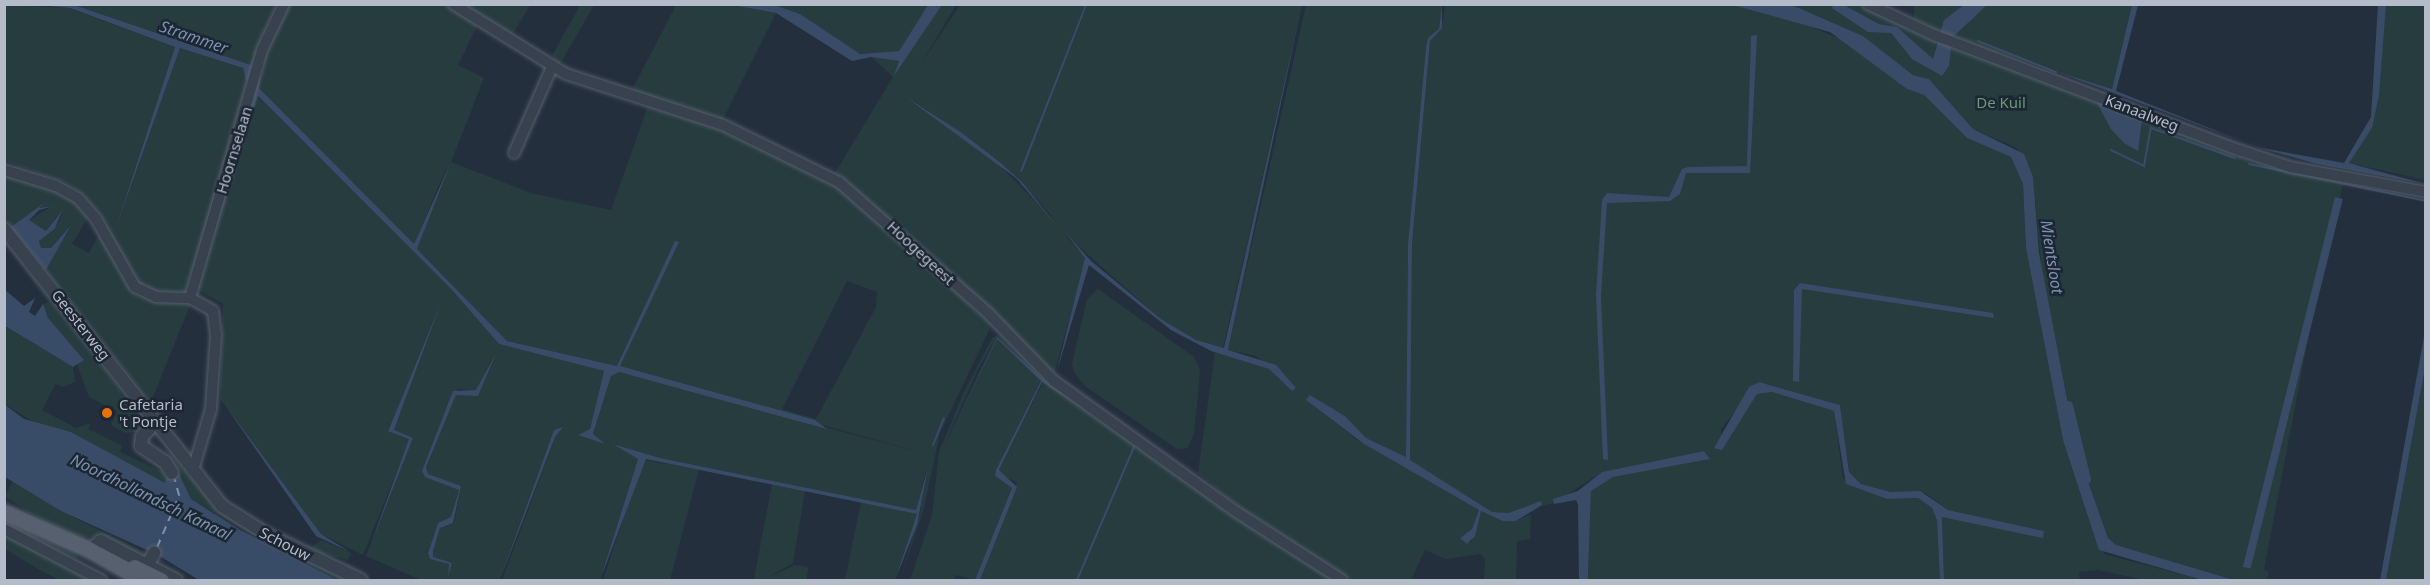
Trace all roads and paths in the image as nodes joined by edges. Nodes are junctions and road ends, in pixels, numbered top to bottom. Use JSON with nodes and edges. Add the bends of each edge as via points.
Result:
{"nodes":[{"id":1,"x":284,"y":4,"type":"edge"},
{"id":2,"x":453,"y":4,"type":"edge"},
{"id":3,"x":1868,"y":4,"type":"edge"},
{"id":4,"x":552,"y":67,"type":"junction"},
{"id":5,"x":514,"y":153,"type":"dead end"},
{"id":6,"x":4,"y":170,"type":"edge"},
{"id":7,"x":2426,"y":192,"type":"edge"},
{"id":8,"x":4,"y":229,"type":"edge"},
{"id":9,"x":190,"y":298,"type":"junction"},
{"id":10,"x":156,"y":422,"type":"junction"},
{"id":11,"x":193,"y":470,"type":"junction"},
{"id":12,"x":172,"y":473,"type":"dead end"},
{"id":13,"x":4,"y":503,"type":"edge"},
{"id":14,"x":4,"y":512,"type":"edge"},
{"id":15,"x":25,"y":518,"type":"junction"},
{"id":16,"x":4,"y":529,"type":"edge"},
{"id":17,"x":90,"y":550,"type":"junction"},
{"id":18,"x":154,"y":552,"type":"dead end"},
{"id":19,"x":148,"y":564,"type":"junction"},
{"id":20,"x":80,"y":570,"type":"junction"},
{"id":21,"x":101,"y":580,"type":"edge"},
{"id":22,"x":143,"y":580,"type":"edge"},
{"id":23,"x":160,"y":580,"type":"edge"},
{"id":24,"x":176,"y":580,"type":"edge"},
{"id":25,"x":361,"y":580,"type":"edge"},
{"id":26,"x":1342,"y":580,"type":"edge"}],
"edges":[{"from":1,"to":9,"type":"street","name":"Hoornselaan","via":[[262,50]]},
{"from":2,"to":4,"type":"street","name":"Hoogegeest"},
{"from":3,"to":7,"type":"street","name":"Kanaalweg","via":[[1934,35],[2290,167]]},
{"from":4,"to":5,"type":"street"},
{"from":4,"to":26,"type":"street","name":"Hoogegeest","via":[[723,124],[839,182],[988,313],[1054,381],[1238,513]]},
{"from":6,"to":9,"type":"street","via":[[56,186],[78,198],[96,219],[128,280],[140,290],[166,299]]},
{"from":8,"to":10,"type":"street","name":"Geesterweg"},
{"from":9,"to":11,"type":"street","via":[[210,308],[216,325],[211,409]]},
{"from":10,"to":11,"type":"street","name":"Geesterweg"},
{"from":10,"to":12,"type":"street","via":[[142,436],[141,447],[167,464]]},
{"from":11,"to":25,"type":"street","name":"Schouw","via":[[235,516]]},
{"from":13,"to":15,"type":"main road"},
{"from":14,"to":15,"type":"main road"},
{"from":15,"to":17,"type":"main road"},
{"from":16,"to":20,"type":"street"},
{"from":17,"to":19,"type":"street","via":[[101,541]]},
{"from":17,"to":20,"type":"street"},
{"from":17,"to":22,"type":"main road"},
{"from":17,"to":23,"type":"main road"},
{"from":18,"to":19,"type":"street"},
{"from":19,"to":24,"type":"street"},
{"from":20,"to":21,"type":"street"}]}
